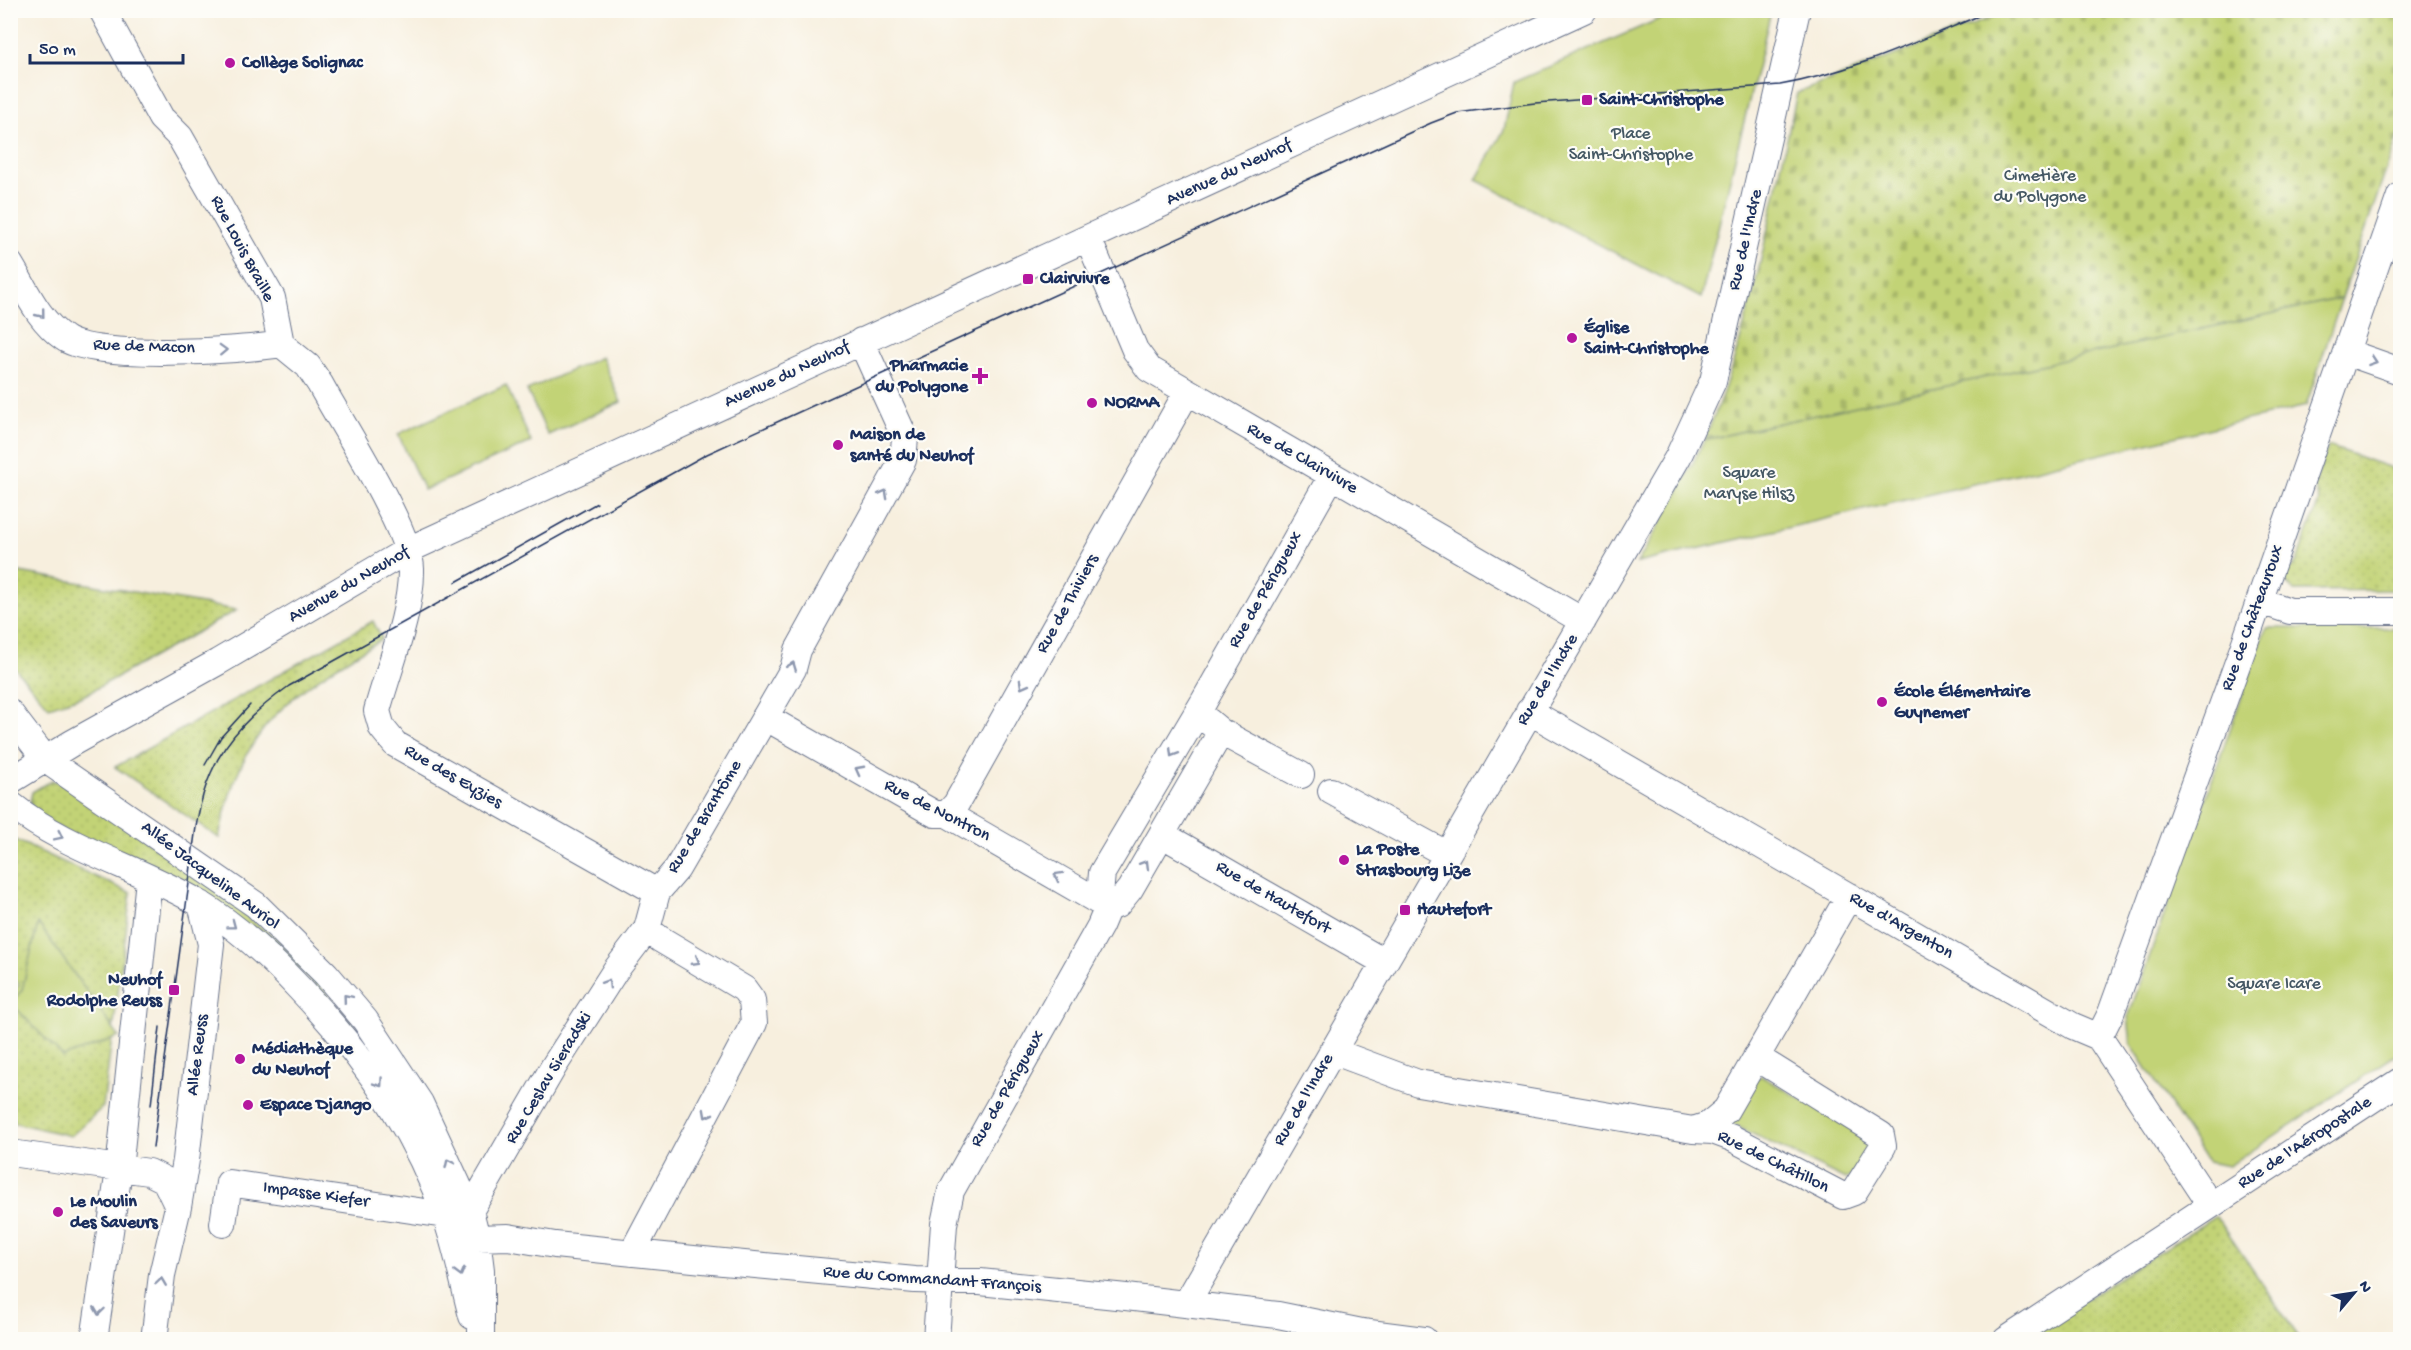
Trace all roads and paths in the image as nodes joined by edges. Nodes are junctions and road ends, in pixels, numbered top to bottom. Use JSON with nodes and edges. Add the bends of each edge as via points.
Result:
{"nodes":[{"id":1,"x":102,"y":10,"type":"edge"},
{"id":2,"x":1584,"y":10,"type":"edge"},
{"id":3,"x":1797,"y":10,"type":"edge"},
{"id":4,"x":2400,"y":196,"type":"edge"},
{"id":5,"x":1088,"y":238,"type":"junction"},
{"id":6,"x":2392,"y":251,"type":"edge"},
{"id":7,"x":10,"y":264,"type":"edge"},
{"id":8,"x":861,"y":340,"type":"junction"},
{"id":9,"x":281,"y":344,"type":"junction"},
{"id":10,"x":2346,"y":352,"type":"junction"},
{"id":11,"x":2400,"y":371,"type":"edge"},
{"id":12,"x":1187,"y":392,"type":"junction"},
{"id":13,"x":1331,"y":477,"type":"junction"},
{"id":14,"x":408,"y":550,"type":"junction"},
{"id":15,"x":2260,"y":601,"type":"junction"},
{"id":16,"x":2400,"y":611,"type":"edge"},
{"id":17,"x":1582,"y":621,"type":"junction"},
{"id":18,"x":1203,"y":703,"type":"junction"},
{"id":19,"x":1529,"y":711,"type":"junction"},
{"id":20,"x":10,"y":713,"type":"edge"},
{"id":21,"x":765,"y":717,"type":"junction"},
{"id":22,"x":1221,"y":732,"type":"junction"},
{"id":23,"x":46,"y":760,"type":"junction"},
{"id":24,"x":1301,"y":775,"type":"dead end"},
{"id":25,"x":10,"y":781,"type":"edge"},
{"id":26,"x":1331,"y":791,"type":"dead end"},
{"id":27,"x":10,"y":804,"type":"edge"},
{"id":28,"x":947,"y":814,"type":"junction"},
{"id":29,"x":1163,"y":835,"type":"junction"},
{"id":30,"x":1446,"y":854,"type":"junction"},
{"id":31,"x":149,"y":879,"type":"junction"},
{"id":32,"x":657,"y":892,"type":"junction"},
{"id":33,"x":1849,"y":896,"type":"junction"},
{"id":34,"x":201,"y":904,"type":"junction"},
{"id":35,"x":1108,"y":907,"type":"junction"},
{"id":36,"x":648,"y":929,"type":"junction"},
{"id":37,"x":1384,"y":962,"type":"junction"},
{"id":38,"x":2099,"y":1037,"type":"junction"},
{"id":39,"x":1332,"y":1051,"type":"junction"},
{"id":40,"x":1756,"y":1057,"type":"junction"},
{"id":41,"x":2400,"y":1081,"type":"edge"},
{"id":42,"x":1693,"y":1130,"type":"junction"},
{"id":43,"x":10,"y":1153,"type":"edge"},
{"id":44,"x":119,"y":1170,"type":"junction"},
{"id":45,"x":2210,"y":1205,"type":"junction"},
{"id":46,"x":178,"y":1207,"type":"junction"},
{"id":47,"x":458,"y":1213,"type":"junction"},
{"id":48,"x":224,"y":1224,"type":"dead end"},
{"id":49,"x":477,"y":1238,"type":"junction"},
{"id":50,"x":632,"y":1252,"type":"junction"},
{"id":51,"x":940,"y":1280,"type":"junction"},
{"id":52,"x":1186,"y":1304,"type":"junction"},
{"id":53,"x":1310,"y":1331,"type":"edge"},
{"id":54,"x":94,"y":1340,"type":"edge"},
{"id":55,"x":154,"y":1340,"type":"edge"},
{"id":56,"x":480,"y":1340,"type":"edge"},
{"id":57,"x":936,"y":1340,"type":"edge"},
{"id":58,"x":1424,"y":1340,"type":"edge"},
{"id":59,"x":2006,"y":1340,"type":"edge"}],
"edges":[{"from":1,"to":9,"type":"street","name":"Rue Louis Braille","via":[[160,118],[180,137],[272,298]]},
{"from":2,"to":5,"type":"street","name":"Avenue du Neuhof"},
{"from":3,"to":17,"type":"street","name":"Rue de l'Indre","via":[[1713,381],[1677,457]]},
{"from":4,"to":6,"type":"street","name":"Rue de Châteauroux"},
{"from":5,"to":8,"type":"street","name":"Avenue du Neuhof"},
{"from":5,"to":12,"type":"street","name":"Rue de Clairvivre","via":[[1141,361]]},
{"from":6,"to":10,"type":"street","name":"Rue de Châteauroux"},
{"from":7,"to":9,"type":"street","name":"Rue de Macon","one_way":true,"via":[[38,314],[65,339],[83,345],[100,350],[221,350]]},
{"from":8,"to":14,"type":"street","name":"Avenue du Neuhof"},
{"from":21,"to":8,"type":"street","name":"Rue de Brantôme","one_way":true,"via":[[903,460],[905,438]]},
{"from":9,"to":14,"type":"street","via":[[308,366],[320,384]]},
{"from":10,"to":11,"type":"street","one_way":true},
{"from":10,"to":15,"type":"street","name":"Rue de Châteauroux"},
{"from":12,"to":13,"type":"street","name":"Rue de Clairvivre"},
{"from":12,"to":28,"type":"street","name":"Rue de Thiviers","one_way":true},
{"from":13,"to":17,"type":"street","name":"Rue de Clairvivre"},
{"from":13,"to":18,"type":"street","name":"Rue de Périgueux"},
{"from":14,"to":23,"type":"street","name":"Avenue du Neuhof"},
{"from":14,"to":32,"type":"street","name":"Rue des Eyzies","via":[[411,568],[407,598],[377,711],[382,728],[395,744]]},
{"from":15,"to":16,"type":"street","via":[[2290,611]]},
{"from":15,"to":38,"type":"street","name":"Rue de Châteauroux"},
{"from":17,"to":19,"type":"street","name":"Rue de l'Indre"},
{"from":18,"to":22,"type":"street","via":[[1205,717]]},
{"from":18,"to":35,"type":"street","name":"Rue de Périgueux","one_way":true,"via":[[1101,873],[1100,895]]},
{"from":19,"to":30,"type":"street","name":"Rue de l'Indre"},
{"from":19,"to":33,"type":"street","name":"Rue d'Argenton"},
{"from":20,"to":23,"type":"street","name":"Allée Jacqueline Auriol"},
{"from":28,"to":21,"type":"street","name":"Rue de Nontron","one_way":true,"via":[[935,814]]},
{"from":21,"to":32,"type":"street","name":"Rue de Brantôme","via":[[677,869]]},
{"from":22,"to":24,"type":"street"},
{"from":22,"to":29,"type":"street","name":"Rue de Périgueux"},
{"from":23,"to":25,"type":"street","name":"Avenue du Neuhof"},
{"from":47,"to":23,"type":"street","name":"Allée Jacqueline Auriol","one_way":true,"via":[[420,1103],[365,1020],[326,974],[256,905]]},
{"from":26,"to":30,"type":"street"},
{"from":27,"to":31,"type":"street","name":"Allée Jacqueline Auriol","one_way":true,"via":[[48,830]]},
{"from":35,"to":28,"type":"street","name":"Rue de Nontron","one_way":true},
{"from":35,"to":29,"type":"street","name":"Rue de Périgueux","one_way":true,"via":[[1123,899]]},
{"from":29,"to":37,"type":"street","name":"Rue de Hautefort"},
{"from":30,"to":37,"type":"street","name":"Rue de l'Indre"},
{"from":31,"to":34,"type":"street","name":"Allée Jacqueline Auriol"},
{"from":31,"to":44,"type":"street"},
{"from":32,"to":36,"type":"street","name":"Rue de Brantôme"},
{"from":33,"to":38,"type":"street","name":"Rue d'Argenton","via":[[2073,1026]]},
{"from":33,"to":40,"type":"street","name":"Rue de Châtillon"},
{"from":34,"to":46,"type":"street","name":"Allée Reuss","via":[[211,944]]},
{"from":34,"to":47,"type":"street","name":"Allée Jacqueline Auriol","one_way":true,"via":[[263,951],[342,1033],[382,1087]]},
{"from":35,"to":51,"type":"street","name":"Rue de Périgueux","via":[[951,1191]]},
{"from":47,"to":36,"type":"street","name":"Rue Ceslav Sieradski","one_way":true,"via":[[615,970]]},
{"from":36,"to":50,"type":"street","one_way":true,"via":[[744,989],[754,1011],[751,1032]]},
{"from":37,"to":39,"type":"street","name":"Rue de l'Indre"},
{"from":38,"to":45,"type":"street"},
{"from":39,"to":42,"type":"street","name":"Rue de Châtillon","via":[[1418,1083]]},
{"from":39,"to":52,"type":"street","name":"Rue de l'Indre"},
{"from":40,"to":42,"type":"street","name":"Rue de Châtillon","via":[[1726,1110],[1708,1125]]},
{"from":40,"to":42,"type":"street","name":"Rue de Châtillon","via":[[1881,1135],[1883,1146],[1854,1192],[1843,1196],[1732,1138],[1713,1131]]},
{"from":41,"to":45,"type":"street","name":"Rue de l'Aéropostale"},
{"from":43,"to":44,"type":"street"},
{"from":44,"to":46,"type":"street","via":[[160,1175],[171,1187]]},
{"from":44,"to":54,"type":"street","one_way":true},
{"from":45,"to":59,"type":"street"},
{"from":55,"to":46,"type":"street","name":"Allée Reuss","one_way":true,"via":[[162,1275]]},
{"from":47,"to":48,"type":"street","name":"Impasse Kiefer","via":[[229,1183]]},
{"from":47,"to":49,"type":"street","name":"Allée Jacqueline Auriol"},
{"from":47,"to":56,"type":"street","name":"Allée Jacqueline Auriol","one_way":true},
{"from":49,"to":50,"type":"street","name":"Rue du Commandant François","via":[[508,1237]]},
{"from":49,"to":56,"type":"street","name":"Allée Jacqueline Auriol","via":[[481,1270]]},
{"from":50,"to":51,"type":"street","name":"Rue du Commandant François"},
{"from":51,"to":52,"type":"street","name":"Rue du Commandant François"},
{"from":51,"to":57,"type":"street","name":"Rue de Périgueux"},
{"from":52,"to":53,"type":"street","name":"Rue du Commandant François","via":[[1278,1315]]},
{"from":53,"to":58,"type":"street","name":"Rue du Commandant François"}]}
